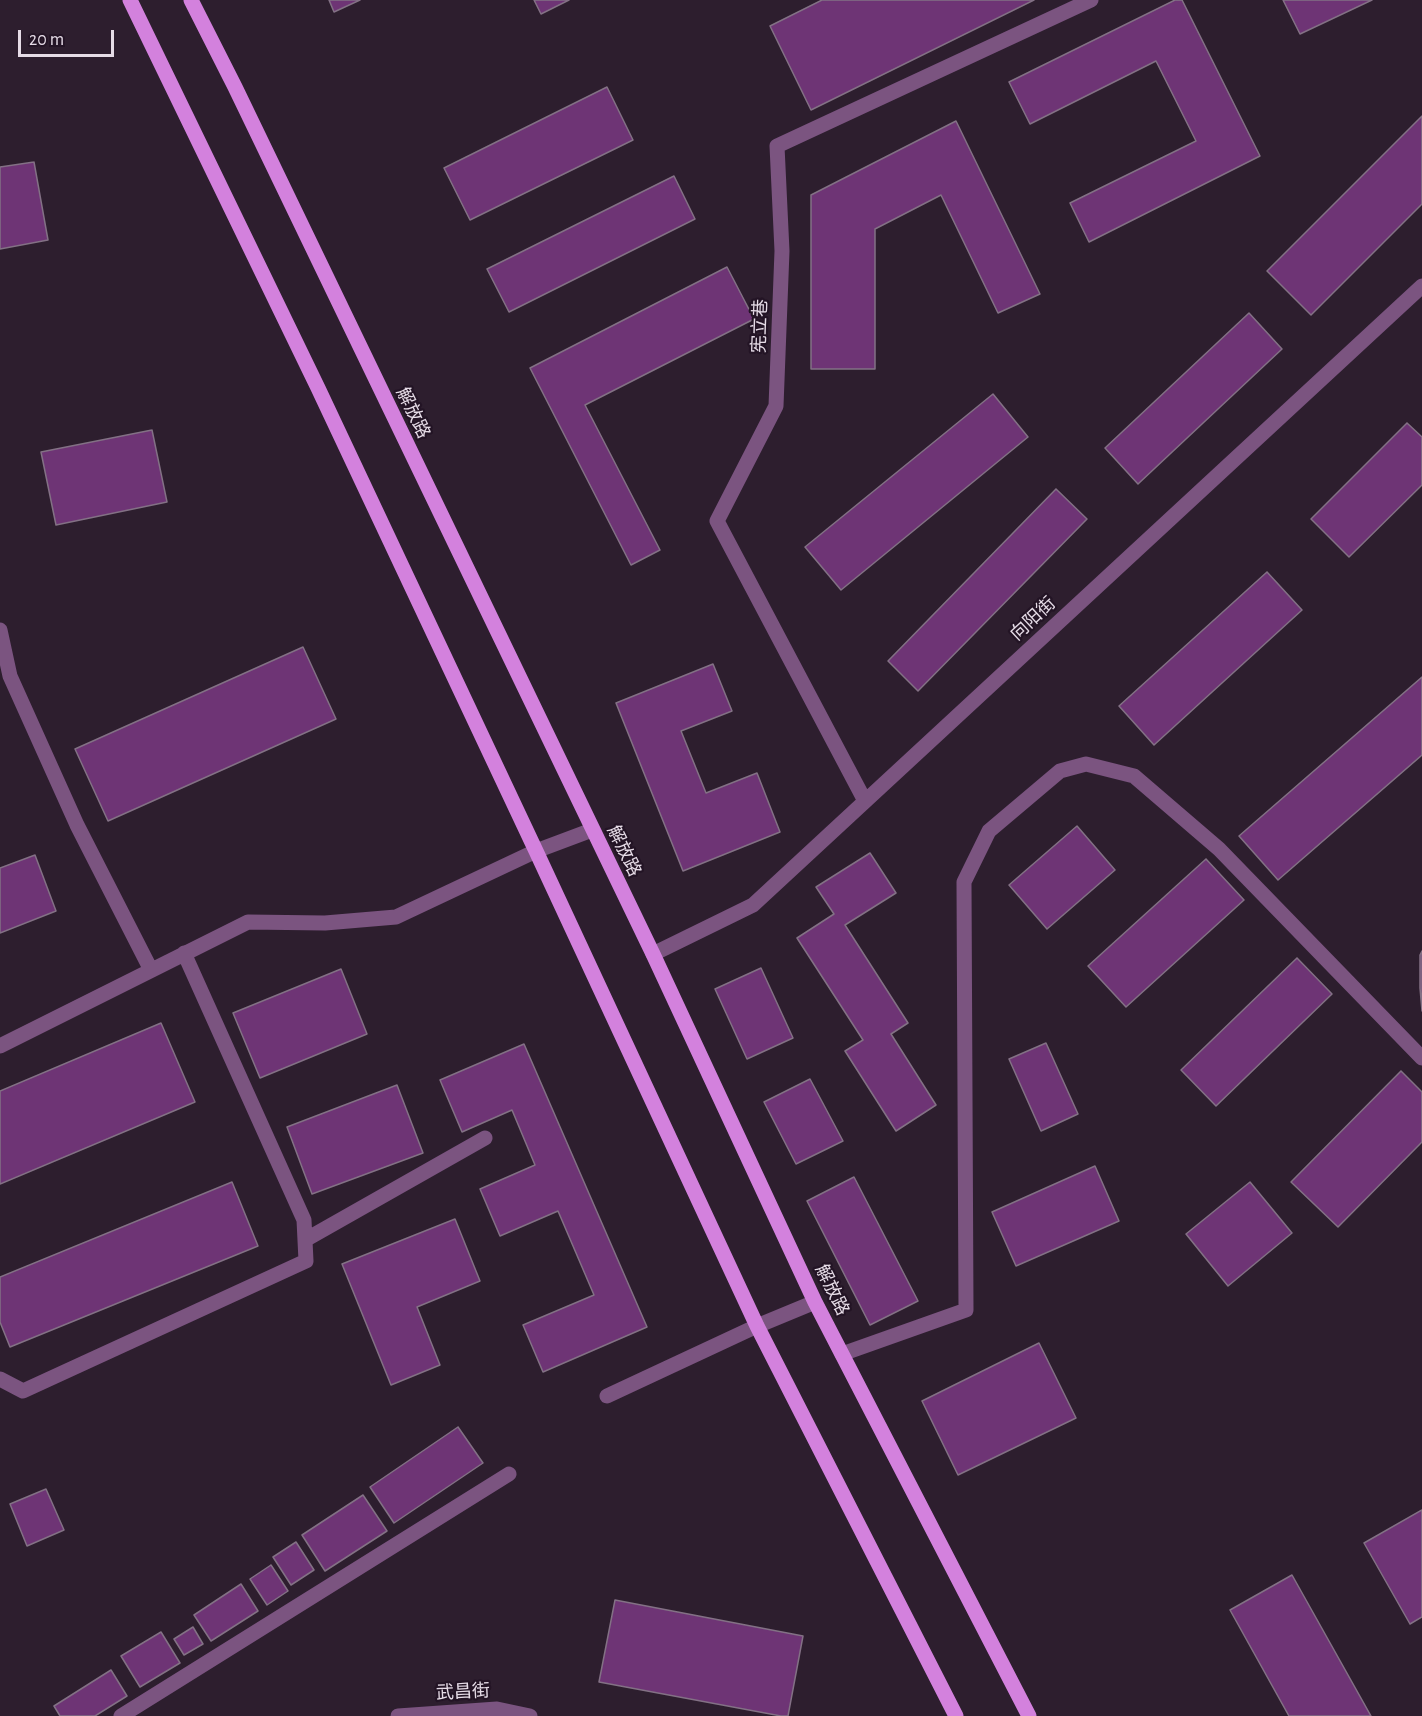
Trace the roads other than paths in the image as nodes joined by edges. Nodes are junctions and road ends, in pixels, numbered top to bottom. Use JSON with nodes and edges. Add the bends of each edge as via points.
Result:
{"nodes":[{"id":1,"x":130,"y":0,"type":"edge"},
{"id":2,"x":191,"y":0,"type":"edge"},
{"id":3,"x":1091,"y":0,"type":"edge"},
{"id":4,"x":1422,"y":286,"type":"edge"},
{"id":5,"x":0,"y":630,"type":"edge"},
{"id":6,"x":865,"y":801,"type":"junction"},
{"id":7,"x":592,"y":830,"type":"junction"},
{"id":8,"x":536,"y":851,"type":"junction"},
{"id":9,"x":184,"y":953,"type":"junction"},
{"id":10,"x":653,"y":954,"type":"junction"},
{"id":11,"x":151,"y":970,"type":"junction"},
{"id":12,"x":0,"y":1046,"type":"edge"},
{"id":13,"x":1422,"y":1058,"type":"edge"},
{"id":14,"x":486,"y":1138,"type":"dead end"},
{"id":15,"x":305,"y":1240,"type":"junction"},
{"id":16,"x":815,"y":1302,"type":"junction"},
{"id":17,"x":757,"y":1326,"type":"junction"},
{"id":18,"x":842,"y":1354,"type":"junction"},
{"id":19,"x":0,"y":1379,"type":"edge"},
{"id":20,"x":607,"y":1396,"type":"dead end"},
{"id":21,"x":509,"y":1474,"type":"dead end"},
{"id":22,"x":121,"y":1716,"type":"edge"},
{"id":23,"x":398,"y":1716,"type":"edge"},
{"id":24,"x":530,"y":1716,"type":"edge"},
{"id":25,"x":956,"y":1716,"type":"edge"},
{"id":26,"x":1029,"y":1716,"type":"edge"}],
"edges":[{"from":1,"to":8,"type":"main road"},
{"from":2,"to":7,"type":"main road","name":"解放路"},
{"from":3,"to":6,"type":"street","name":"宪立巷","via":[[777,146],[782,251],[776,406],[717,521]]},
{"from":4,"to":6,"type":"street","name":"向阳街"},
{"from":5,"to":11,"type":"street","via":[[10,676],[77,825]]},
{"from":6,"to":10,"type":"street","name":"向阳街","via":[[753,905]]},
{"from":7,"to":8,"type":"street"},
{"from":7,"to":10,"type":"main road","name":"解放路"},
{"from":8,"to":9,"type":"street","via":[[396,917],[325,923],[248,922]]},
{"from":8,"to":17,"type":"main road"},
{"from":9,"to":11,"type":"street"},
{"from":9,"to":15,"type":"street","via":[[304,1220]]},
{"from":10,"to":16,"type":"main road","name":"解放路"},
{"from":11,"to":12,"type":"street"},
{"from":13,"to":18,"type":"street","via":[[1219,849],[1134,776],[1086,764],[1060,771],[989,831],[964,882],[966,1310]]},
{"from":14,"to":15,"type":"street"},
{"from":15,"to":19,"type":"street","via":[[306,1261],[34,1386],[23,1391]]},
{"from":16,"to":17,"type":"street"},
{"from":16,"to":18,"type":"main road","name":"解放路"},
{"from":17,"to":20,"type":"street"},
{"from":17,"to":25,"type":"main road"},
{"from":18,"to":26,"type":"main road","name":"解放路"},
{"from":21,"to":22,"type":"street"},
{"from":23,"to":24,"type":"street","name":"武昌街","via":[[497,1709]]}]}
